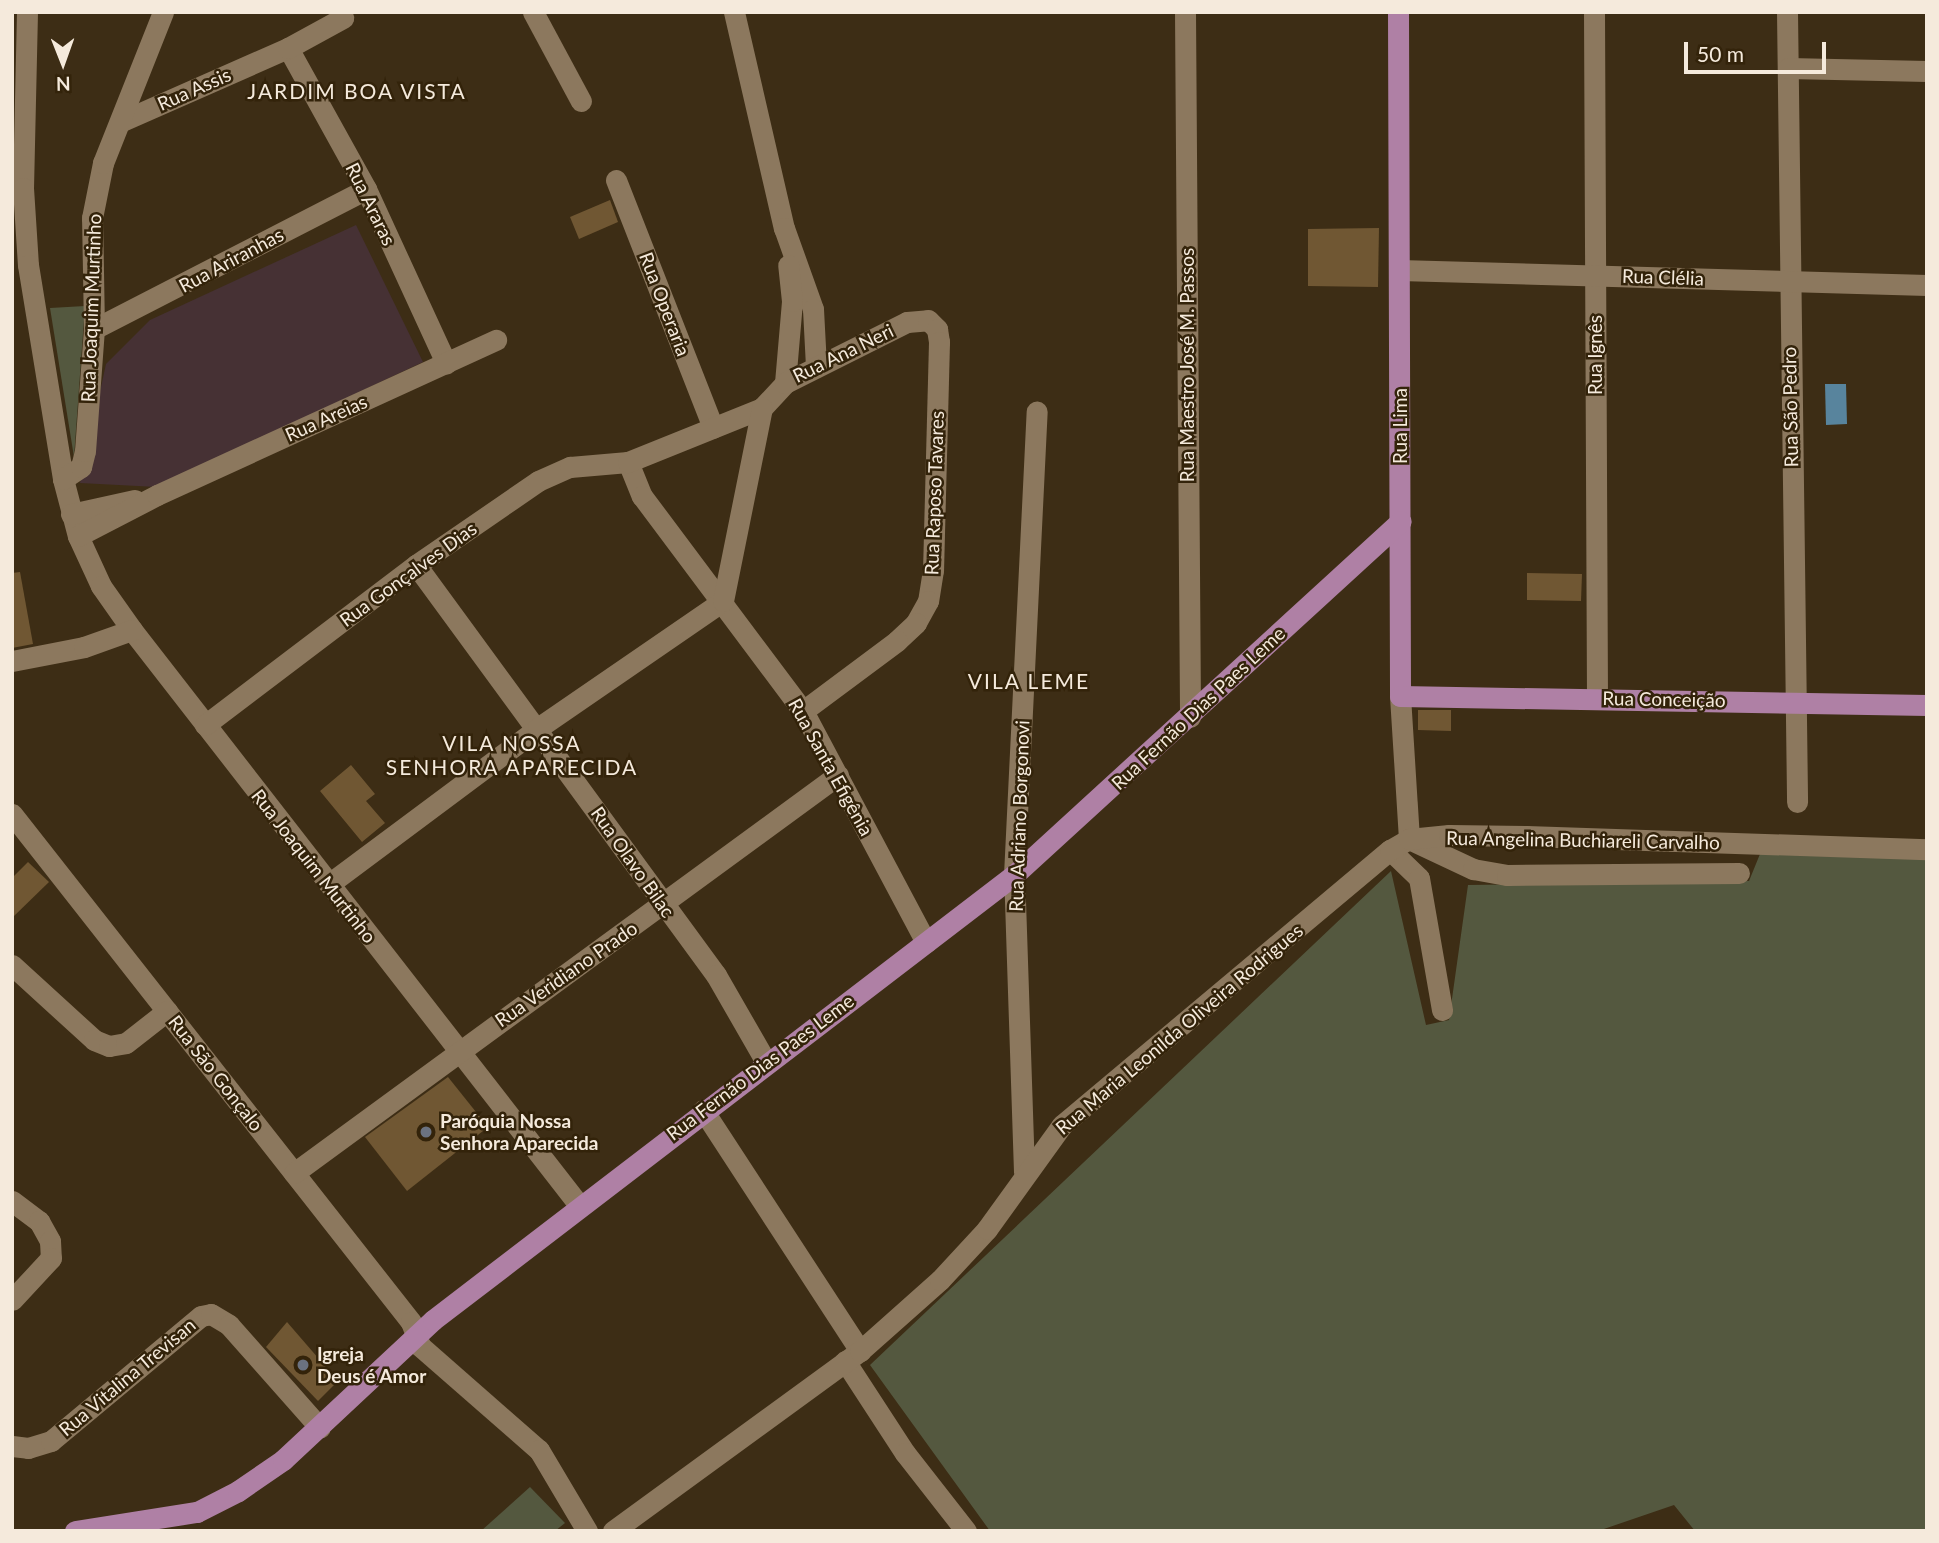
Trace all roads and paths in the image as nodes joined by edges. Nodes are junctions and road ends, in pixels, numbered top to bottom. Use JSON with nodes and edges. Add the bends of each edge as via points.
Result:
{"nodes":[{"id":1,"x":27,"y":12,"type":"edge"},
{"id":2,"x":163,"y":12,"type":"edge"},
{"id":3,"x":533,"y":12,"type":"edge"},
{"id":4,"x":734,"y":12,"type":"edge"},
{"id":5,"x":1185,"y":12,"type":"edge"},
{"id":6,"x":1398,"y":12,"type":"edge"},
{"id":7,"x":1594,"y":12,"type":"edge"},
{"id":8,"x":1787,"y":12,"type":"edge"},
{"id":9,"x":343,"y":18,"type":"dead end"},
{"id":10,"x":288,"y":48,"type":"junction"},
{"id":11,"x":1788,"y":68,"type":"junction"},
{"id":12,"x":1927,"y":71,"type":"edge"},
{"id":13,"x":580,"y":101,"type":"dead end"},
{"id":14,"x":120,"y":122,"type":"junction"},
{"id":15,"x":616,"y":180,"type":"dead end"},
{"id":16,"x":366,"y":189,"type":"junction"},
{"id":17,"x":784,"y":228,"type":"junction"},
{"id":18,"x":1399,"y":270,"type":"junction"},
{"id":19,"x":1595,"y":275,"type":"junction"},
{"id":20,"x":1788,"y":281,"type":"junction"},
{"id":21,"x":1927,"y":285,"type":"edge"},
{"id":22,"x":94,"y":329,"type":"junction"},
{"id":23,"x":496,"y":340,"type":"dead end"},
{"id":24,"x":939,"y":342,"type":"joint"},
{"id":25,"x":446,"y":363,"type":"junction"},
{"id":26,"x":816,"y":367,"type":"junction"},
{"id":27,"x":785,"y":383,"type":"junction"},
{"id":28,"x":762,"y":408,"type":"junction"},
{"id":29,"x":1037,"y":412,"type":"dead end"},
{"id":30,"x":713,"y":428,"type":"junction"},
{"id":31,"x":628,"y":462,"type":"junction"},
{"id":32,"x":63,"y":479,"type":"junction"},
{"id":33,"x":157,"y":495,"type":"junction"},
{"id":34,"x":71,"y":514,"type":"junction"},
{"id":35,"x":1401,"y":521,"type":"junction"},
{"id":36,"x":78,"y":536,"type":"junction"},
{"id":37,"x":416,"y":565,"type":"junction"},
{"id":38,"x":723,"y":601,"type":"junction"},
{"id":39,"x":132,"y":630,"type":"junction"},
{"id":40,"x":12,"y":661,"type":"edge"},
{"id":41,"x":1400,"y":696,"type":"junction"},
{"id":42,"x":1597,"y":697,"type":"junction"},
{"id":43,"x":1796,"y":702,"type":"junction"},
{"id":44,"x":1927,"y":705,"type":"edge"},
{"id":45,"x":803,"y":711,"type":"junction"},
{"id":46,"x":1190,"y":717,"type":"junction"},
{"id":47,"x":205,"y":725,"type":"junction"},
{"id":48,"x":538,"y":728,"type":"junction"},
{"id":49,"x":838,"y":775,"type":"junction"},
{"id":50,"x":1797,"y":802,"type":"dead end"},
{"id":51,"x":12,"y":814,"type":"edge"},
{"id":52,"x":1399,"y":845,"type":"junction"},
{"id":53,"x":1927,"y":849,"type":"edge"},
{"id":54,"x":1739,"y":873,"type":"dead end"},
{"id":55,"x":1014,"y":875,"type":"junction"},
{"id":56,"x":329,"y":884,"type":"junction"},
{"id":57,"x":663,"y":905,"type":"junction"},
{"id":58,"x":926,"y":942,"type":"junction"},
{"id":59,"x":12,"y":965,"type":"edge"},
{"id":60,"x":1441,"y":1010,"type":"dead end"},
{"id":61,"x":167,"y":1011,"type":"junction"},
{"id":62,"x":457,"y":1052,"type":"junction"},
{"id":63,"x":766,"y":1062,"type":"junction"},
{"id":64,"x":703,"y":1111,"type":"junction"},
{"id":65,"x":294,"y":1172,"type":"junction"},
{"id":66,"x":1024,"y":1172,"type":"junction"},
{"id":67,"x":12,"y":1201,"type":"edge"},
{"id":68,"x":579,"y":1205,"type":"junction"},
{"id":69,"x":12,"y":1300,"type":"edge"},
{"id":70,"x":415,"y":1335,"type":"junction"},
{"id":71,"x":852,"y":1356,"type":"junction"},
{"id":72,"x":320,"y":1428,"type":"junction"},
{"id":73,"x":12,"y":1446,"type":"edge"},
{"id":74,"x":75,"y":1531,"type":"edge"},
{"id":75,"x":587,"y":1531,"type":"edge"},
{"id":76,"x":613,"y":1531,"type":"edge"},
{"id":77,"x":966,"y":1531,"type":"edge"}],
"edges":[{"from":1,"to":32,"type":"street","name":"Rua Joaquim Murtinho","via":[[23,188],[28,265]]},
{"from":2,"to":14,"type":"street","name":"Rua Joaquim Murtinho"},
{"from":3,"to":13,"type":"street"},
{"from":4,"to":17,"type":"street"},
{"from":5,"to":46,"type":"street","name":"Rua Maestro José M. Passos"},
{"from":6,"to":18,"type":"main road","name":"Rua Lima"},
{"from":7,"to":19,"type":"street","name":"Rua Ignês"},
{"from":8,"to":11,"type":"street","name":"Rua São Pedro"},
{"from":9,"to":10,"type":"street","name":"Rua Assis"},
{"from":10,"to":14,"type":"street","name":"Rua Assis"},
{"from":10,"to":16,"type":"street","name":"Rua Araras"},
{"from":11,"to":12,"type":"street"},
{"from":11,"to":20,"type":"street","name":"Rua São Pedro"},
{"from":14,"to":22,"type":"street","name":"Rua Joaquim Murtinho","via":[[103,163],[92,218]]},
{"from":15,"to":30,"type":"street","name":"Rua Operaria"},
{"from":16,"to":22,"type":"street","name":"Rua Ariranhas"},
{"from":16,"to":25,"type":"street","name":"Rua Araras"},
{"from":17,"to":26,"type":"street","via":[[813,309]]},
{"from":17,"to":27,"type":"street","via":[[792,301]]},
{"from":18,"to":19,"type":"street","name":"Rua Clélia"},
{"from":18,"to":35,"type":"main road","name":"Rua Lima"},
{"from":19,"to":20,"type":"street","name":"Rua Clélia"},
{"from":19,"to":42,"type":"street","name":"Rua Ignês"},
{"from":20,"to":21,"type":"street","name":"Rua Clélia"},
{"from":20,"to":43,"type":"street","name":"Rua São Pedro"},
{"from":22,"to":32,"type":"street","name":"Rua Joaquim Murtinho","via":[[85,451],[81,467]]},
{"from":23,"to":25,"type":"street","name":"Rua Areias"},
{"from":24,"to":26,"type":"street","name":"Rua Ana Neri","via":[[937,329],[918,319]]},
{"from":24,"to":45,"type":"street","name":"Rua Raposo Tavares","via":[[933,570],[928,601],[916,623],[897,641]]},
{"from":25,"to":33,"type":"street","name":"Rua Areias"},
{"from":26,"to":27,"type":"street","name":"Rua Ana Neri"},
{"from":27,"to":28,"type":"street","name":"Rua Ana Neri"},
{"from":28,"to":30,"type":"street","name":"Rua Ana Neri"},
{"from":28,"to":38,"type":"street"},
{"from":29,"to":55,"type":"street","name":"Rua Adriano Borgonovi"},
{"from":30,"to":31,"type":"street","name":"Rua Ana Neri"},
{"from":31,"to":37,"type":"street","name":"Rua Gonçalves Dias","via":[[570,467],[538,481]]},
{"from":31,"to":38,"type":"street","name":"Rua Santa Efigênia","via":[[642,496]]},
{"from":32,"to":34,"type":"street","name":"Rua Joaquim Murtinho"},
{"from":33,"to":34,"type":"street"},
{"from":33,"to":36,"type":"street"},
{"from":34,"to":36,"type":"street","name":"Rua Joaquim Murtinho"},
{"from":35,"to":41,"type":"main road","name":"Rua Lima"},
{"from":35,"to":46,"type":"main road","name":"Rua Fernão Dias Paes Leme"},
{"from":36,"to":39,"type":"street","name":"Rua Joaquim Murtinho","via":[[101,586]]},
{"from":37,"to":47,"type":"street","name":"Rua Gonçalves Dias"},
{"from":37,"to":48,"type":"street","name":"Rua Olavo Bilac"},
{"from":38,"to":45,"type":"street","name":"Rua Santa Efigênia"},
{"from":38,"to":48,"type":"street"},
{"from":39,"to":40,"type":"street","via":[[84,647]]},
{"from":39,"to":47,"type":"street","name":"Rua Joaquim Murtinho"},
{"from":41,"to":42,"type":"main road","name":"Rua Conceição"},
{"from":41,"to":52,"type":"street","name":"Rua Lima"},
{"from":42,"to":43,"type":"main road","name":"Rua Conceição"},
{"from":43,"to":44,"type":"main road","name":"Rua Conceição"},
{"from":43,"to":50,"type":"street","name":"Rua São Pedro"},
{"from":45,"to":49,"type":"street","name":"Rua Santa Efigênia"},
{"from":46,"to":55,"type":"main road","name":"Rua Fernão Dias Paes Leme"},
{"from":47,"to":56,"type":"street","name":"Rua Joaquim Murtinho"},
{"from":48,"to":56,"type":"street"},
{"from":48,"to":57,"type":"street","name":"Rua Olavo Bilac"},
{"from":49,"to":57,"type":"street","name":"Rua Veridiano Prado"},
{"from":49,"to":58,"type":"street","name":"Rua Santa Efigênia"},
{"from":51,"to":61,"type":"street","name":"Rua São Gonçalo"},
{"from":52,"to":53,"type":"street","name":"Rua Angelina Buchiareli Carvalho","via":[[1513,835]]},
{"from":52,"to":54,"type":"street","name":"Rua Angelina Buchiareli Carvalho","via":[[1507,875]]},
{"from":52,"to":60,"type":"street","via":[[1419,878]]},
{"from":52,"to":66,"type":"street","name":"Rua Maria Leonilda Oliveira Rodrigues","via":[[1062,1125]]},
{"from":55,"to":58,"type":"main road","name":"Rua Fernão Dias Paes Leme"},
{"from":55,"to":66,"type":"street","name":"Rua Adriano Borgonovi"},
{"from":56,"to":62,"type":"street","name":"Rua Joaquim Murtinho"},
{"from":57,"to":62,"type":"street","name":"Rua Veridiano Prado"},
{"from":57,"to":63,"type":"street","name":"Rua Olavo Bilac","via":[[716,975]]},
{"from":58,"to":63,"type":"main road","name":"Rua Fernão Dias Paes Leme"},
{"from":59,"to":61,"type":"street","via":[[94,1040],[109,1046],[126,1043]]},
{"from":61,"to":65,"type":"street","name":"Rua São Gonçalo"},
{"from":62,"to":65,"type":"street","name":"Rua Veridiano Prado"},
{"from":62,"to":68,"type":"street","name":"Rua Joaquim Murtinho"},
{"from":63,"to":64,"type":"main road","name":"Rua Fernão Dias Paes Leme"},
{"from":64,"to":68,"type":"main road","name":"Rua Fernão Dias Paes Leme"},
{"from":64,"to":71,"type":"street"},
{"from":65,"to":70,"type":"street","name":"Rua São Gonçalo","via":[[411,1322]]},
{"from":66,"to":71,"type":"street","name":"Rua Maria Leonilda Oliveira Rodrigues","via":[[987,1229],[959,1259]]},
{"from":67,"to":69,"type":"street","via":[[39,1221],[50,1241],[51,1258]]},
{"from":68,"to":70,"type":"main road","name":"Rua Fernão Dias Paes Leme"},
{"from":70,"to":72,"type":"main road","name":"Rua Fernão Dias Paes Leme"},
{"from":70,"to":75,"type":"street","name":"Rua São Gonçalo","via":[[420,1346],[539,1450]]},
{"from":71,"to":76,"type":"street","name":"Rua Maria Leonilda Oliveira Rodrigues"},
{"from":71,"to":77,"type":"street","via":[[905,1453]]},
{"from":72,"to":73,"type":"street","name":"Rua Vitalina Trevisan","via":[[229,1325],[211,1314],[201,1316],[51,1441],[40,1446]]},
{"from":72,"to":74,"type":"main road","name":"Rua Fernão Dias Paes Leme","via":[[238,1491],[197,1512]]}]}
